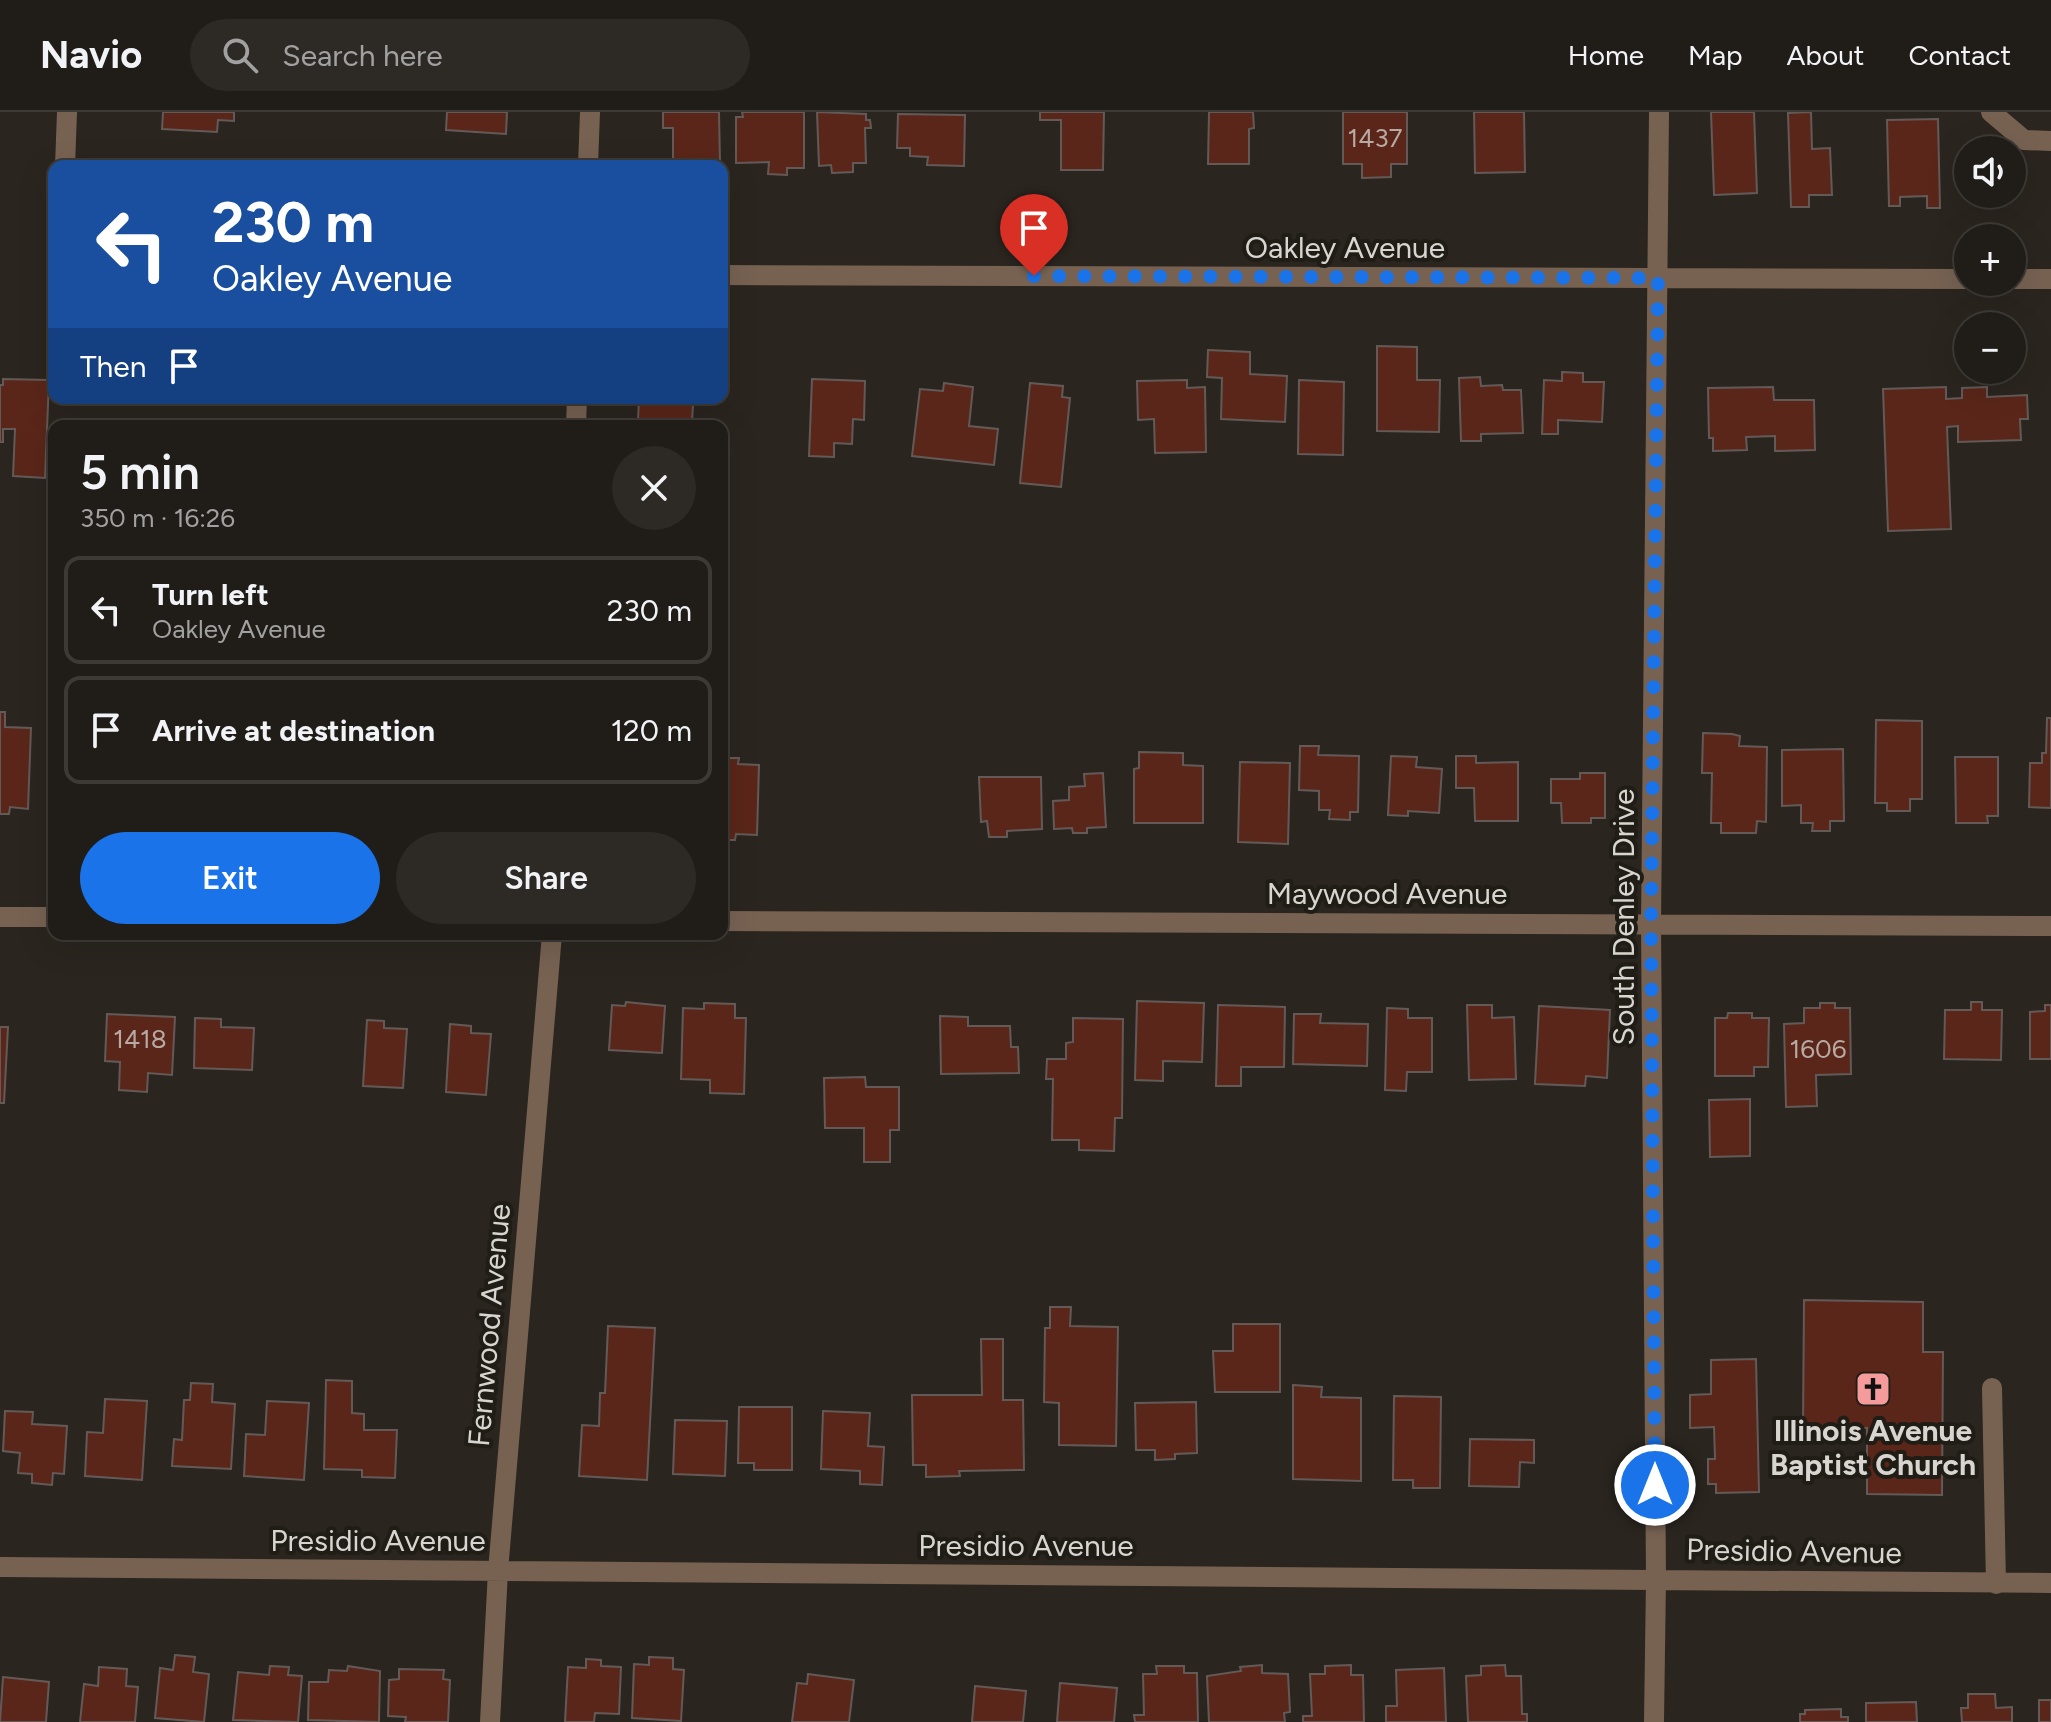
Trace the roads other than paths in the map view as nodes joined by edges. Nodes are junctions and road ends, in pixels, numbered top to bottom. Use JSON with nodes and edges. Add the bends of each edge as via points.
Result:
{"nodes":[{"id":1,"x":67,"y":112,"type":"edge"},
{"id":2,"x":590,"y":112,"type":"edge"},
{"id":3,"x":1659,"y":112,"type":"edge"},
{"id":4,"x":1991,"y":112,"type":"edge"},
{"id":5,"x":2051,"y":141,"type":"edge"},
{"id":6,"x":65,"y":160,"type":"edge"},
{"id":7,"x":588,"y":160,"type":"edge"},
{"id":8,"x":728,"y":275,"type":"edge"},
{"id":9,"x":1658,"y":278,"type":"junction"},
{"id":10,"x":1954,"y":279,"type":"edge"},
{"id":11,"x":2026,"y":279,"type":"edge"},
{"id":12,"x":2051,"y":279,"type":"edge"},
{"id":13,"x":0,"y":917,"type":"edge"},
{"id":14,"x":48,"y":917,"type":"edge"},
{"id":15,"x":728,"y":921,"type":"edge"},
{"id":16,"x":1651,"y":924,"type":"junction"},
{"id":17,"x":2051,"y":926,"type":"edge"},
{"id":18,"x":551,"y":940,"type":"edge"},
{"id":19,"x":1992,"y":1388,"type":"dead end"},
{"id":20,"x":0,"y":1567,"type":"edge"},
{"id":21,"x":498,"y":1571,"type":"junction"},
{"id":22,"x":1656,"y":1579,"type":"junction"},
{"id":23,"x":2051,"y":1583,"type":"edge"},
{"id":24,"x":1996,"y":1584,"type":"junction"},
{"id":25,"x":490,"y":1722,"type":"edge"},
{"id":26,"x":1654,"y":1722,"type":"edge"}],
"edges":[{"from":1,"to":6,"type":"street"},
{"from":2,"to":7,"type":"street"},
{"from":3,"to":9,"type":"street","name":"South Denley Drive"},
{"from":4,"to":5,"type":"street","via":[[2024,140]]},
{"from":8,"to":9,"type":"street","name":"Oakley Avenue"},
{"from":9,"to":10,"type":"street","name":"Oakley Avenue"},
{"from":9,"to":16,"type":"street","name":"South Denley Drive"},
{"from":11,"to":12,"type":"street"},
{"from":13,"to":14,"type":"street"},
{"from":15,"to":16,"type":"street","name":"Maywood Avenue"},
{"from":16,"to":17,"type":"street","name":"Maywood Avenue"},
{"from":16,"to":22,"type":"street","name":"South Denley Drive"},
{"from":18,"to":21,"type":"street","name":"Fernwood Avenue"},
{"from":19,"to":24,"type":"street"},
{"from":20,"to":21,"type":"street","name":"Presidio Avenue"},
{"from":21,"to":22,"type":"street","name":"Presidio Avenue"},
{"from":21,"to":25,"type":"street","name":"Fernwood Avenue"},
{"from":22,"to":24,"type":"street","name":"Presidio Avenue"},
{"from":22,"to":26,"type":"street","name":"South Denley Drive"},
{"from":23,"to":24,"type":"street","name":"Presidio Avenue"}]}
